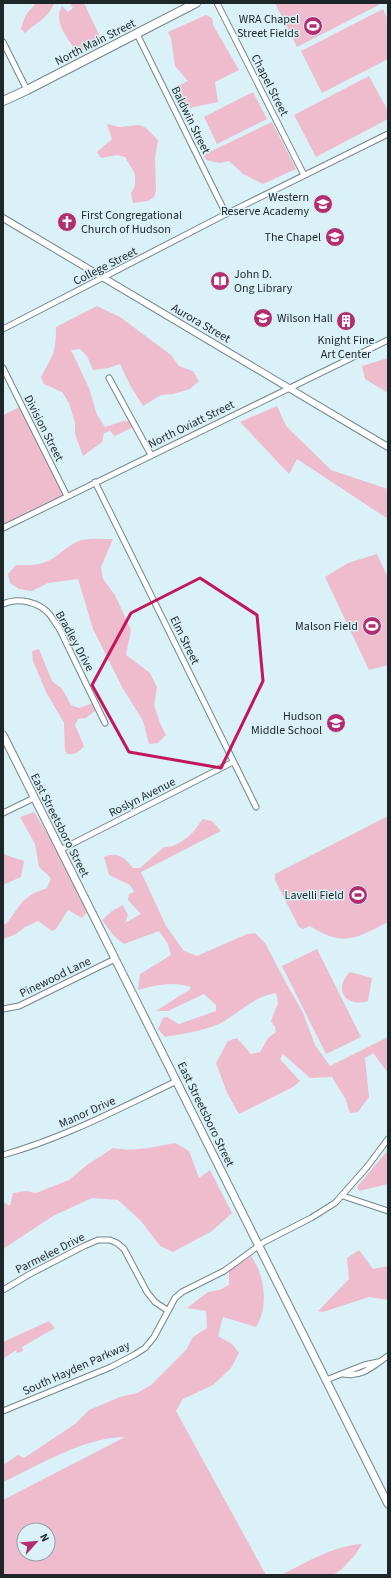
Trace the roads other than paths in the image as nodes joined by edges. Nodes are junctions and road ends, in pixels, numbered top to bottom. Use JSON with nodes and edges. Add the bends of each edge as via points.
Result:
{"nodes":[{"id":1,"x":196,"y":3,"type":"edge"},
{"id":2,"x":217,"y":3,"type":"edge"},
{"id":3,"x":137,"y":34,"type":"junction"},
{"id":4,"x":3,"y":42,"type":"edge"},
{"id":5,"x":27,"y":90,"type":"junction"},
{"id":6,"x":3,"y":101,"type":"edge"},
{"id":7,"x":388,"y":134,"type":"edge"},
{"id":8,"x":304,"y":175,"type":"junction"},
{"id":9,"x":226,"y":214,"type":"junction"},
{"id":10,"x":3,"y":218,"type":"edge"},
{"id":11,"x":102,"y":278,"type":"junction"},
{"id":12,"x":3,"y":329,"type":"edge"},
{"id":13,"x":388,"y":340,"type":"edge"},
{"id":14,"x":3,"y":368,"type":"edge"},
{"id":15,"x":109,"y":378,"type":"dead end"},
{"id":16,"x":289,"y":389,"type":"junction"},
{"id":17,"x":388,"y":447,"type":"edge"},
{"id":18,"x":151,"y":455,"type":"junction"},
{"id":19,"x":95,"y":482,"type":"junction"},
{"id":20,"x":67,"y":496,"type":"junction"},
{"id":21,"x":3,"y":528,"type":"edge"},
{"id":22,"x":3,"y":604,"type":"edge"},
{"id":23,"x":105,"y":723,"type":"dead end"},
{"id":24,"x":3,"y":736,"type":"edge"},
{"id":25,"x":233,"y":762,"type":"junction"},
{"id":26,"x":34,"y":798,"type":"junction"},
{"id":27,"x":256,"y":807,"type":"dead end"},
{"id":28,"x":3,"y":813,"type":"edge"},
{"id":29,"x":60,"y":850,"type":"junction"},
{"id":30,"x":115,"y":959,"type":"junction"},
{"id":31,"x":3,"y":1009,"type":"edge"},
{"id":32,"x":176,"y":1081,"type":"junction"},
{"id":33,"x":388,"y":1139,"type":"edge"},
{"id":34,"x":3,"y":1155,"type":"edge"},
{"id":35,"x":343,"y":1196,"type":"junction"},
{"id":36,"x":388,"y":1210,"type":"edge"},
{"id":37,"x":259,"y":1246,"type":"junction"},
{"id":38,"x":3,"y":1290,"type":"edge"},
{"id":39,"x":168,"y":1310,"type":"junction"},
{"id":40,"x":388,"y":1356,"type":"edge"},
{"id":41,"x":326,"y":1380,"type":"junction"},
{"id":42,"x":3,"y":1411,"type":"edge"},
{"id":43,"x":388,"y":1504,"type":"edge"}],
"edges":[{"from":1,"to":3,"type":"main road","name":"North Main Street"},
{"from":2,"to":8,"type":"street","name":"Chapel Street"},
{"from":3,"to":5,"type":"main road","name":"North Main Street"},
{"from":3,"to":9,"type":"street","name":"Baldwin Street"},
{"from":4,"to":5,"type":"street"},
{"from":5,"to":6,"type":"main road","name":"North Main Street"},
{"from":7,"to":8,"type":"street","name":"College Street"},
{"from":8,"to":9,"type":"street","name":"College Street"},
{"from":9,"to":11,"type":"street","name":"College Street"},
{"from":10,"to":11,"type":"street","name":"Aurora Street"},
{"from":11,"to":12,"type":"street","name":"College Street"},
{"from":11,"to":16,"type":"street","name":"Aurora Street"},
{"from":13,"to":16,"type":"street","name":"North Oviatt Street"},
{"from":14,"to":20,"type":"street","name":"Division Street"},
{"from":15,"to":18,"type":"street"},
{"from":16,"to":17,"type":"street","name":"Aurora Street"},
{"from":16,"to":18,"type":"street","name":"North Oviatt Street"},
{"from":18,"to":19,"type":"street","name":"North Oviatt Street"},
{"from":19,"to":20,"type":"street","name":"North Oviatt Street"},
{"from":19,"to":25,"type":"street","name":"Elm Street"},
{"from":20,"to":21,"type":"street","name":"North Oviatt Street"},
{"from":22,"to":23,"type":"street","name":"Bradley Drive","via":[[23,601],[37,605],[50,614]]},
{"from":24,"to":26,"type":"main road","name":"East Streetsboro Street"},
{"from":25,"to":27,"type":"street","name":"Elm Street"},
{"from":25,"to":29,"type":"street","name":"Roslyn Avenue"},
{"from":26,"to":28,"type":"street"},
{"from":26,"to":29,"type":"main road","name":"East Streetsboro Street"},
{"from":29,"to":30,"type":"main road","name":"East Streetsboro Street"},
{"from":30,"to":31,"type":"street","name":"Pinewood Lane","via":[[19,1006]]},
{"from":30,"to":32,"type":"main road","name":"East Streetsboro Street"},
{"from":32,"to":34,"type":"street","name":"Manor Drive","via":[[71,1131]]},
{"from":32,"to":37,"type":"main road","name":"East Streetsboro Street"},
{"from":33,"to":35,"type":"street","name":"South Hayden Parkway"},
{"from":35,"to":36,"type":"street"},
{"from":35,"to":37,"type":"street","name":"South Hayden Parkway","via":[[327,1208]]},
{"from":37,"to":39,"type":"street","name":"South Hayden Parkway","via":[[224,1271],[182,1292]]},
{"from":37,"to":41,"type":"main road","name":"East Streetsboro Street"},
{"from":38,"to":39,"type":"street","name":"Parmelee Drive","via":[[84,1246],[98,1240],[110,1240],[124,1249],[147,1292]]},
{"from":39,"to":42,"type":"street","name":"South Hayden Parkway","via":[[154,1337],[134,1356]]},
{"from":40,"to":41,"type":"street","via":[[361,1374],[344,1374]]},
{"from":41,"to":43,"type":"main road","name":"East Streetsboro Street"}]}
